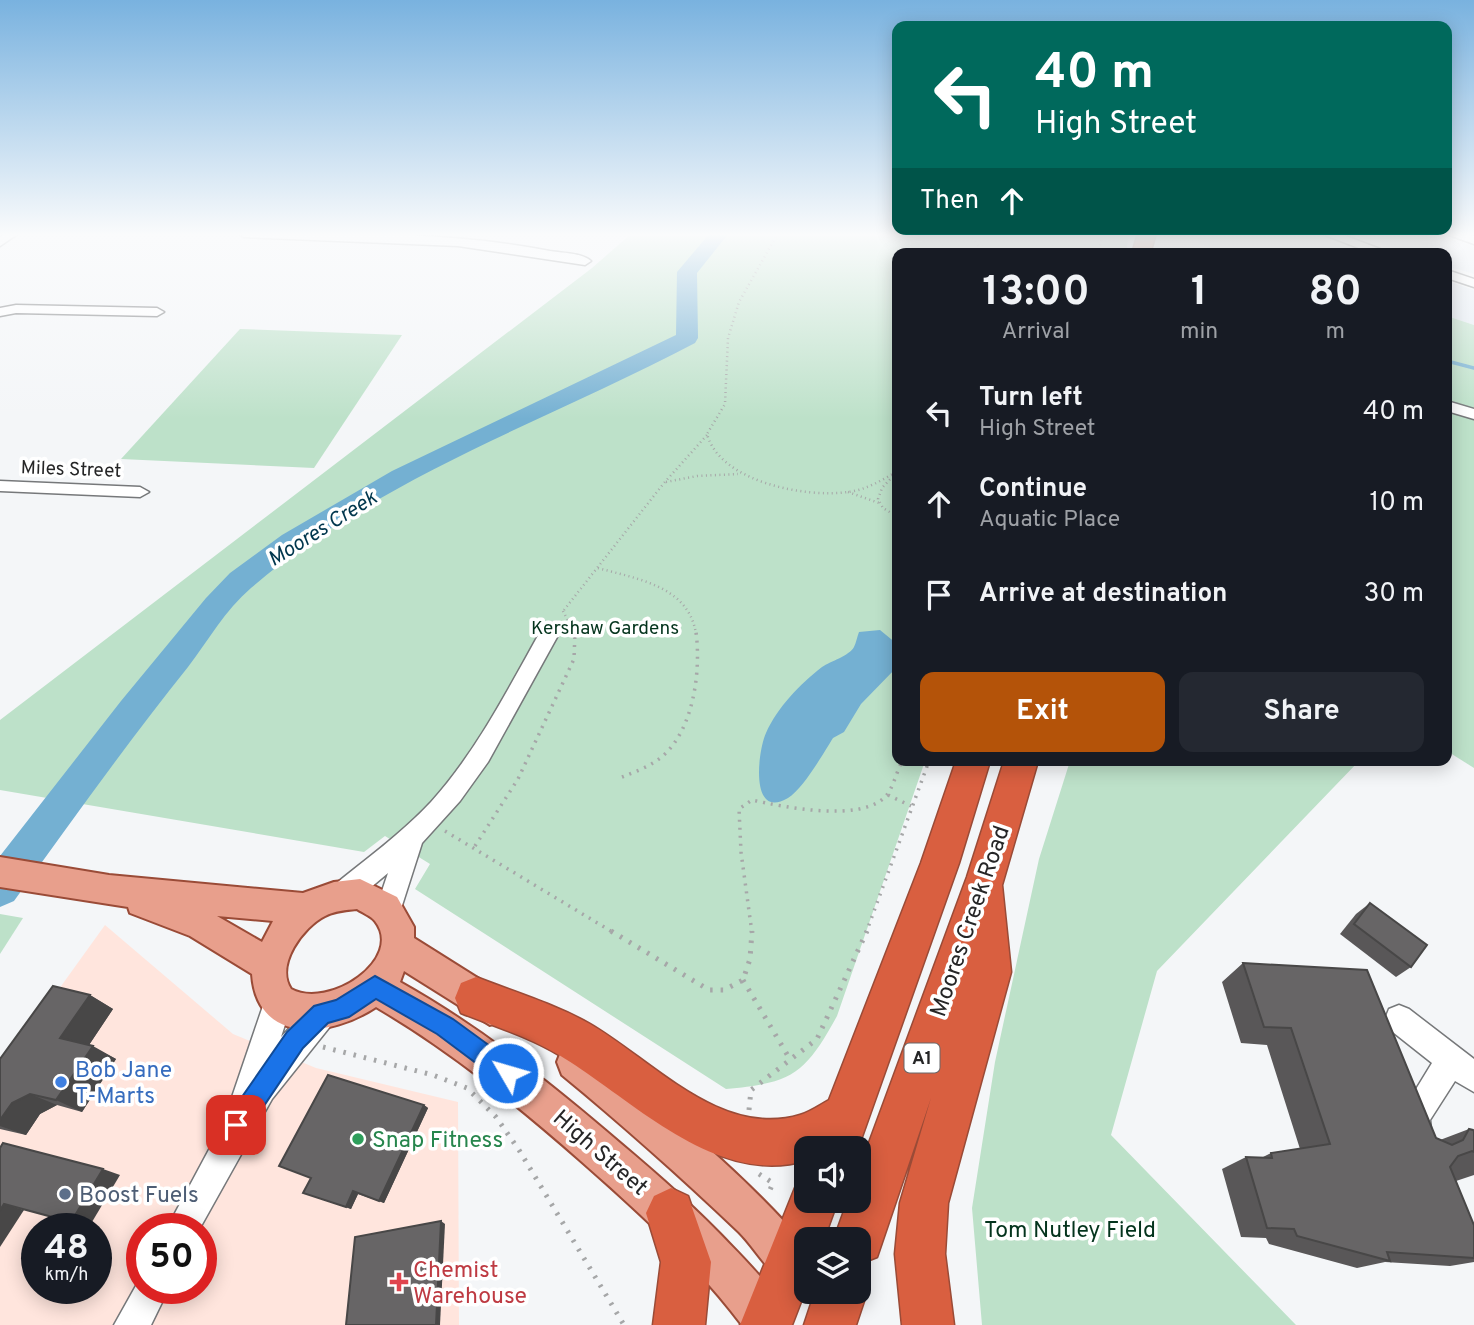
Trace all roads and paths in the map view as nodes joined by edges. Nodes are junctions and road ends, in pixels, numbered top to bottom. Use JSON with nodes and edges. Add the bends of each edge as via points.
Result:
{"nodes":[{"id":1,"x":742,"y":295,"type":"edge"},
{"id":2,"x":0,"y":312,"type":"edge"},
{"id":3,"x":157,"y":312,"type":"dead end"},
{"id":4,"x":1452,"y":407,"type":"edge"},
{"id":5,"x":1474,"y":414,"type":"edge"},
{"id":6,"x":707,"y":434,"type":"junction"},
{"id":7,"x":741,"y":474,"type":"junction"},
{"id":8,"x":892,"y":474,"type":"edge"},
{"id":9,"x":892,"y":477,"type":"edge"},
{"id":10,"x":664,"y":483,"type":"junction"},
{"id":11,"x":0,"y":486,"type":"edge"},
{"id":12,"x":140,"y":492,"type":"dead end"},
{"id":13,"x":847,"y":492,"type":"junction"},
{"id":14,"x":879,"y":503,"type":"junction"},
{"id":15,"x":892,"y":513,"type":"edge"},
{"id":16,"x":598,"y":568,"type":"junction"},
{"id":17,"x":557,"y":620,"type":"junction"},
{"id":18,"x":900,"y":766,"type":"edge"},
{"id":19,"x":927,"y":766,"type":"edge"},
{"id":20,"x":971,"y":766,"type":"edge"},
{"id":21,"x":1019,"y":766,"type":"edge"},
{"id":22,"x":622,"y":778,"type":"dead end"},
{"id":23,"x":887,"y":795,"type":"junction"},
{"id":24,"x":911,"y":806,"type":"junction"},
{"id":25,"x":420,"y":828,"type":"junction"},
{"id":26,"x":475,"y":846,"type":"junction"},
{"id":27,"x":0,"y":872,"type":"edge"},
{"id":28,"x":985,"y":877,"type":"junction"},
{"id":29,"x":109,"y":890,"type":"junction"},
{"id":30,"x":342,"y":895,"type":"junction"},
{"id":31,"x":307,"y":909,"type":"junction"},
{"id":32,"x":388,"y":909,"type":"junction"},
{"id":33,"x":397,"y":947,"type":"junction"},
{"id":34,"x":269,"y":965,"type":"junction"},
{"id":35,"x":743,"y":980,"type":"junction"},
{"id":36,"x":375,"y":987,"type":"junction"},
{"id":37,"x":476,"y":998,"type":"junction"},
{"id":38,"x":279,"y":1000,"type":"junction"},
{"id":39,"x":1399,"y":1019,"type":"dead end"},
{"id":40,"x":316,"y":1029,"type":"junction"},
{"id":41,"x":792,"y":1061,"type":"junction"},
{"id":42,"x":1463,"y":1069,"type":"edge"},
{"id":43,"x":749,"y":1121,"type":"dead end"},
{"id":44,"x":236,"y":1125,"type":"junction"},
{"id":45,"x":840,"y":1132,"type":"edge"},
{"id":46,"x":1417,"y":1139,"type":"edge"},
{"id":47,"x":191,"y":1213,"type":"edge"},
{"id":48,"x":671,"y":1213,"type":"junction"},
{"id":49,"x":863,"y":1227,"type":"edge"},
{"id":50,"x":794,"y":1263,"type":"edge"},
{"id":51,"x":143,"y":1304,"type":"edge"},
{"id":52,"x":809,"y":1304,"type":"edge"},
{"id":53,"x":767,"y":1324,"type":"edge"},
{"id":54,"x":132,"y":1325,"type":"edge"},
{"id":55,"x":624,"y":1325,"type":"edge"},
{"id":56,"x":679,"y":1325,"type":"edge"},
{"id":57,"x":928,"y":1325,"type":"edge"}],
"edges":[{"from":1,"to":6,"type":"path","via":[[728,338],[725,404]]},
{"from":2,"to":3,"type":"street"},
{"from":4,"to":5,"type":"street"},
{"from":6,"to":7,"type":"path","via":[[716,455]]},
{"from":6,"to":10,"type":"path"},
{"from":7,"to":10,"type":"path"},
{"from":7,"to":13,"type":"path","via":[[797,488]]},
{"from":8,"to":13,"type":"path"},
{"from":9,"to":14,"type":"path","via":[[879,489]]},
{"from":10,"to":16,"type":"path"},
{"from":11,"to":12,"type":"street","name":"Miles Street"},
{"from":13,"to":14,"type":"path"},
{"from":14,"to":15,"type":"path"},
{"from":16,"to":17,"type":"path"},
{"from":16,"to":22,"type":"path","via":[[676,597],[690,612],[696,632],[694,682],[683,727],[669,750]]},
{"from":17,"to":25,"type":"street","via":[[477,758]]},
{"from":17,"to":26,"type":"path","via":[[575,633],[574,659],[518,779]]},
{"from":18,"to":23,"type":"path"},
{"from":19,"to":24,"type":"path"},
{"from":20,"to":45,"type":"highway","number":"A1"},
{"from":21,"to":28,"type":"highway","name":"Moores Creek Road","number":"A1"},
{"from":23,"to":24,"type":"path"},
{"from":23,"to":35,"type":"path","via":[[871,807],[800,811],[752,800],[739,809],[754,940]]},
{"from":24,"to":41,"type":"path","via":[[870,924],[817,1039]]},
{"from":25,"to":26,"type":"path"},
{"from":25,"to":30,"type":"street"},
{"from":25,"to":32,"type":"street"},
{"from":26,"to":35,"type":"path","via":[[709,990],[724,990]]},
{"from":27,"to":29,"type":"main road"},
{"from":28,"to":49,"type":"highway","name":"Moores Creek Road","number":"A1"},
{"from":28,"to":57,"type":"highway","via":[[990,972],[924,1203],[920,1254]]},
{"from":29,"to":31,"type":"main road"},
{"from":29,"to":34,"type":"main road","via":[[202,925]]},
{"from":30,"to":31,"type":"main road"},
{"from":30,"to":32,"type":"main road","via":[[368,897]]},
{"from":31,"to":34,"type":"main road","via":[[276,944]]},
{"from":32,"to":33,"type":"main road","via":[[397,926]]},
{"from":33,"to":36,"type":"main road"},
{"from":33,"to":37,"type":"main road"},
{"from":34,"to":38,"type":"main road","via":[[269,978]]},
{"from":35,"to":41,"type":"path"},
{"from":36,"to":40,"type":"main road"},
{"from":36,"to":48,"type":"main road","name":"High Street","via":[[474,1046]]},
{"from":37,"to":45,"type":"highway","via":[[582,1043],[666,1104],[714,1130],[775,1142]]},
{"from":37,"to":50,"type":"main road","via":[[561,1052],[654,1125],[757,1221]]},
{"from":38,"to":40,"type":"main road"},
{"from":38,"to":44,"type":"street"},
{"from":39,"to":42,"type":"street"},
{"from":40,"to":44,"type":"street","via":[[295,1040]]},
{"from":40,"to":55,"type":"path","via":[[467,1088],[496,1117],[519,1150]]},
{"from":41,"to":43,"type":"path","via":[[751,1090]]},
{"from":42,"to":46,"type":"street","via":[[1414,1117]]},
{"from":44,"to":47,"type":"street"},
{"from":48,"to":53,"type":"main road","name":"High Street","via":[[731,1276]]},
{"from":48,"to":56,"type":"highway","via":[[686,1262]]},
{"from":51,"to":54,"type":"street"},
{"from":52,"to":53,"type":"highway"}]}
